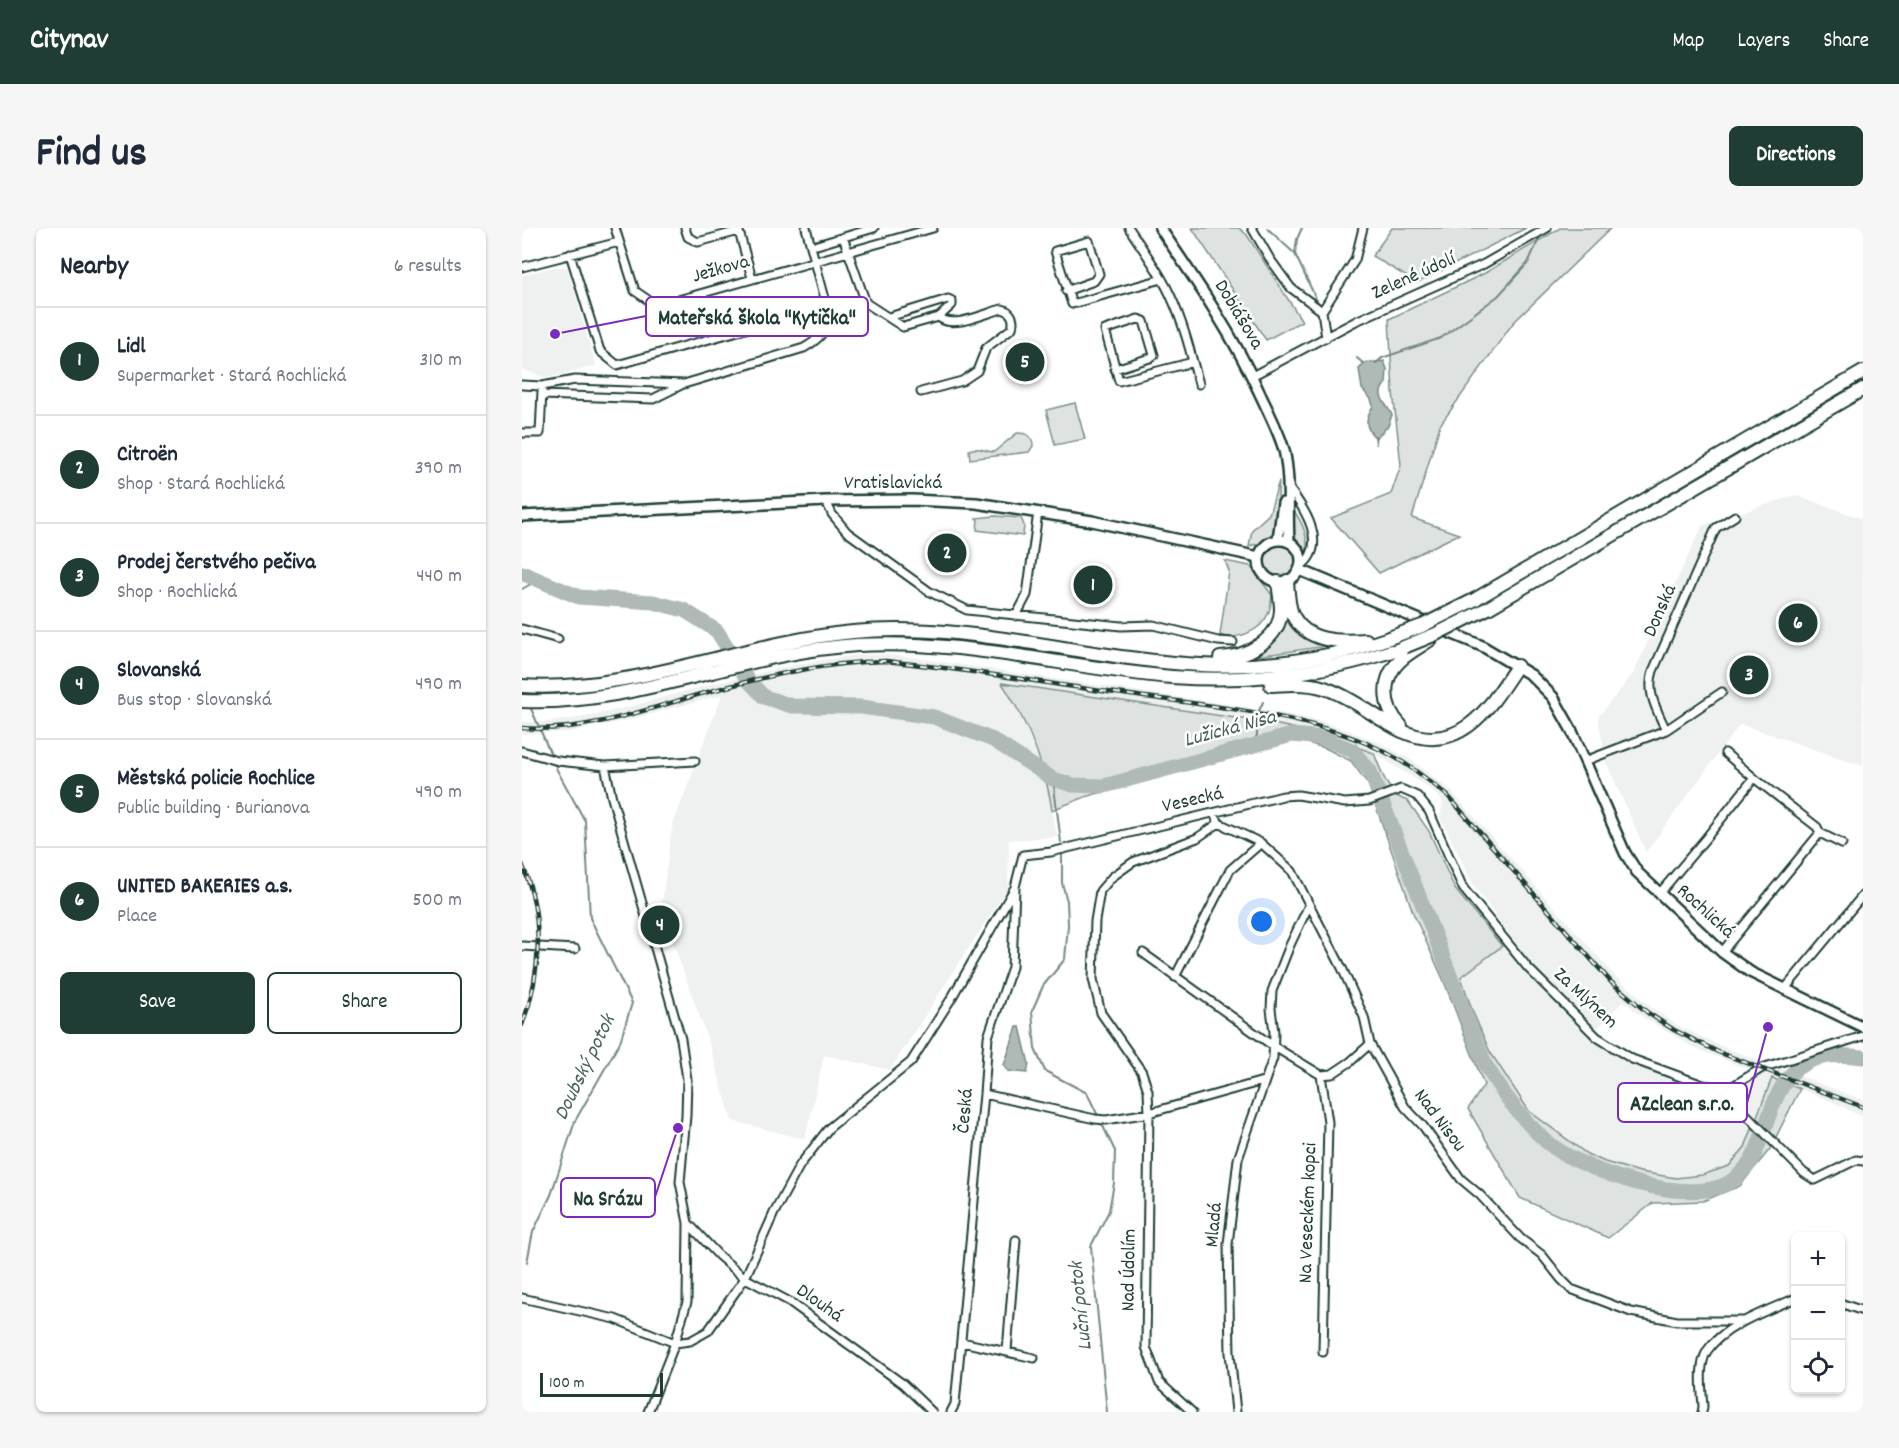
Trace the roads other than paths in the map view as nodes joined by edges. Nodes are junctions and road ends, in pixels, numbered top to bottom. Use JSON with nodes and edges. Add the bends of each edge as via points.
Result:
{"nodes":[{"id":1,"x":615,"y":228,"type":"edge"},
{"id":2,"x":686,"y":228,"type":"edge"},
{"id":3,"x":806,"y":228,"type":"edge"},
{"id":4,"x":874,"y":228,"type":"edge"},
{"id":5,"x":933,"y":228,"type":"edge"},
{"id":6,"x":1129,"y":228,"type":"edge"},
{"id":7,"x":1160,"y":228,"type":"edge"},
{"id":8,"x":1252,"y":228,"type":"edge"},
{"id":9,"x":1363,"y":228,"type":"edge"},
{"id":10,"x":1547,"y":228,"type":"edge"},
{"id":11,"x":739,"y":229,"type":"edge"},
{"id":12,"x":843,"y":237,"type":"junction"},
{"id":13,"x":619,"y":242,"type":"junction"},
{"id":14,"x":817,"y":245,"type":"dead end"},
{"id":15,"x":849,"y":252,"type":"junction"},
{"id":16,"x":570,"y":254,"type":"junction"},
{"id":17,"x":815,"y":262,"type":"junction"},
{"id":18,"x":522,"y":267,"type":"edge"},
{"id":19,"x":752,"y":278,"type":"junction"},
{"id":20,"x":1162,"y":279,"type":"junction"},
{"id":21,"x":1066,"y":291,"type":"junction"},
{"id":22,"x":866,"y":303,"type":"junction"},
{"id":23,"x":827,"y":306,"type":"junction"},
{"id":24,"x":1322,"y":311,"type":"junction"},
{"id":25,"x":889,"y":317,"type":"junction"},
{"id":26,"x":939,"y":317,"type":"junction"},
{"id":27,"x":1326,"y":338,"type":"junction"},
{"id":28,"x":1193,"y":362,"type":"junction"},
{"id":29,"x":1115,"y":369,"type":"junction"},
{"id":30,"x":1863,"y":372,"type":"edge"},
{"id":31,"x":1252,"y":376,"type":"junction"},
{"id":32,"x":684,"y":384,"type":"junction"},
{"id":33,"x":1199,"y":384,"type":"dead end"},
{"id":34,"x":522,"y":385,"type":"edge"},
{"id":35,"x":542,"y":386,"type":"junction"},
{"id":36,"x":1863,"y":389,"type":"edge"},
{"id":37,"x":921,"y":392,"type":"dead end"},
{"id":38,"x":542,"y":395,"type":"junction"},
{"id":39,"x":1275,"y":427,"type":"junction"},
{"id":40,"x":522,"y":433,"type":"edge"},
{"id":41,"x":1294,"y":495,"type":"junction"},
{"id":42,"x":826,"y":501,"type":"junction"},
{"id":43,"x":1038,"y":512,"type":"junction"},
{"id":44,"x":522,"y":516,"type":"edge"},
{"id":45,"x":1736,"y":516,"type":"dead end"},
{"id":46,"x":1278,"y":539,"type":"junction"},
{"id":47,"x":1289,"y":541,"type":"junction"},
{"id":48,"x":1259,"y":557,"type":"junction"},
{"id":49,"x":1300,"y":568,"type":"junction"},
{"id":50,"x":1282,"y":582,"type":"junction"},
{"id":51,"x":1016,"y":616,"type":"junction"},
{"id":52,"x":522,"y":629,"type":"edge"},
{"id":53,"x":1389,"y":638,"type":"junction"},
{"id":54,"x":558,"y":639,"type":"dead end"},
{"id":55,"x":1233,"y":642,"type":"dead end"},
{"id":56,"x":1403,"y":653,"type":"junction"},
{"id":57,"x":1114,"y":656,"type":"junction"},
{"id":58,"x":1516,"y":666,"type":"junction"},
{"id":59,"x":1186,"y":677,"type":"junction"},
{"id":60,"x":522,"y":686,"type":"edge"},
{"id":61,"x":1722,"y":692,"type":"dead end"},
{"id":62,"x":522,"y":701,"type":"edge"},
{"id":63,"x":1666,"y":730,"type":"junction"},
{"id":64,"x":1408,"y":733,"type":"junction"},
{"id":65,"x":522,"y":751,"type":"edge"},
{"id":66,"x":1725,"y":753,"type":"dead end"},
{"id":67,"x":695,"y":761,"type":"dead end"},
{"id":68,"x":1585,"y":761,"type":"junction"},
{"id":69,"x":605,"y":766,"type":"junction"},
{"id":70,"x":1754,"y":778,"type":"junction"},
{"id":71,"x":1398,"y":790,"type":"joint"},
{"id":72,"x":1214,"y":813,"type":"junction"},
{"id":73,"x":1219,"y":823,"type":"junction"},
{"id":74,"x":1821,"y":833,"type":"junction"},
{"id":75,"x":1261,"y":843,"type":"junction"},
{"id":76,"x":1842,"y":844,"type":"dead end"},
{"id":77,"x":1015,"y":887,"type":"junction"},
{"id":78,"x":1659,"y":894,"type":"junction"},
{"id":79,"x":1863,"y":895,"type":"edge"},
{"id":80,"x":1309,"y":905,"type":"junction"},
{"id":81,"x":522,"y":946,"type":"edge"},
{"id":82,"x":575,"y":949,"type":"dead end"},
{"id":83,"x":1722,"y":952,"type":"junction"},
{"id":84,"x":1143,"y":953,"type":"dead end"},
{"id":85,"x":1175,"y":977,"type":"junction"},
{"id":86,"x":1784,"y":990,"type":"junction"},
{"id":87,"x":1863,"y":1027,"type":"edge"},
{"id":88,"x":1863,"y":1036,"type":"edge"},
{"id":89,"x":1370,"y":1044,"type":"junction"},
{"id":90,"x":1273,"y":1046,"type":"junction"},
{"id":91,"x":1321,"y":1075,"type":"junction"},
{"id":92,"x":1263,"y":1081,"type":"junction"},
{"id":93,"x":1728,"y":1089,"type":"junction"},
{"id":94,"x":984,"y":1094,"type":"junction"},
{"id":95,"x":1149,"y":1113,"type":"junction"},
{"id":96,"x":1863,"y":1161,"type":"edge"},
{"id":97,"x":688,"y":1223,"type":"junction"},
{"id":98,"x":1016,"y":1240,"type":"dead end"},
{"id":99,"x":745,"y":1278,"type":"junction"},
{"id":100,"x":522,"y":1298,"type":"edge"},
{"id":101,"x":1791,"y":1300,"type":"edge"},
{"id":102,"x":1845,"y":1305,"type":"edge"},
{"id":103,"x":1863,"y":1311,"type":"edge"},
{"id":104,"x":1744,"y":1321,"type":"junction"},
{"id":105,"x":962,"y":1342,"type":"junction"},
{"id":106,"x":675,"y":1343,"type":"junction"},
{"id":107,"x":1007,"y":1352,"type":"junction"},
{"id":108,"x":1323,"y":1352,"type":"dead end"},
{"id":109,"x":1034,"y":1358,"type":"dead end"},
{"id":110,"x":648,"y":1412,"type":"edge"},
{"id":111,"x":932,"y":1412,"type":"edge"},
{"id":112,"x":951,"y":1412,"type":"edge"},
{"id":113,"x":1192,"y":1412,"type":"edge"},
{"id":114,"x":1236,"y":1412,"type":"edge"},
{"id":115,"x":1702,"y":1412,"type":"edge"}],
"edges":[{"from":1,"to":13,"type":"street","name":"Ježkova"},
{"from":2,"to":11,"type":"street","via":[[688,237],[698,242]]},
{"from":3,"to":17,"type":"street"},
{"from":4,"to":12,"type":"street"},
{"from":5,"to":15,"type":"street","name":"Ježkova"},
{"from":6,"to":20,"type":"street"},
{"from":7,"to":31,"type":"street","name":"Dobiášova","via":[[1223,321]]},
{"from":8,"to":24,"type":"street","via":[[1291,288]]},
{"from":9,"to":24,"type":"street","name":"Zelené údolí","via":[[1355,260]]},
{"from":10,"to":27,"type":"street","name":"Zelené údolí","via":[[1484,264]]},
{"from":11,"to":19,"type":"street"},
{"from":12,"to":14,"type":"street"},
{"from":12,"to":15,"type":"street"},
{"from":13,"to":16,"type":"street"},
{"from":13,"to":19,"type":"street","name":"Ježkova","via":[[635,291],[657,306]]},
{"from":15,"to":17,"type":"street","name":"Ježkova"},
{"from":15,"to":22,"type":"street"},
{"from":16,"to":18,"type":"street"},
{"from":16,"to":23,"type":"street","via":[[600,351],[617,365]]},
{"from":17,"to":19,"type":"street","name":"Ježkova"},
{"from":17,"to":23,"type":"street"},
{"from":20,"to":21,"type":"street","via":[[1072,304]]},
{"from":20,"to":28,"type":"street","via":[[1185,331]]},
{"from":21,"to":21,"type":"street","via":[[1055,251],[1089,241],[1099,274],[1094,281]]},
{"from":22,"to":23,"type":"street"},
{"from":22,"to":25,"type":"street"},
{"from":23,"to":32,"type":"street","via":[[830,317],[826,329],[804,348]]},
{"from":24,"to":27,"type":"street"},
{"from":25,"to":26,"type":"street","via":[[906,327]]},
{"from":25,"to":26,"type":"street","via":[[950,300],[952,305]]},
{"from":26,"to":37,"type":"street","via":[[956,322],[1002,309],[1010,314],[1014,324],[986,348],[977,370],[962,381]]},
{"from":27,"to":31,"type":"street","name":"Zelené údolí"},
{"from":28,"to":29,"type":"street","via":[[1119,381]]},
{"from":28,"to":33,"type":"street"},
{"from":29,"to":29,"type":"street","via":[[1105,330],[1138,319],[1144,321],[1154,355]]},
{"from":30,"to":53,"type":"highway","bridge":true,"via":[[1476,599]]},
{"from":31,"to":39,"type":"street","name":"Dobiášova"},
{"from":32,"to":35,"type":"street","via":[[575,380]]},
{"from":32,"to":38,"type":"street","via":[[653,399]]},
{"from":34,"to":35,"type":"street"},
{"from":35,"to":38,"type":"street"},
{"from":36,"to":56,"type":"highway","bridge":true,"via":[[1488,608]]},
{"from":38,"to":40,"type":"street","via":[[540,433]]},
{"from":39,"to":41,"type":"street","name":"Dobiášova"},
{"from":39,"to":46,"type":"street","name":"Dobiášova","via":[[1284,474]]},
{"from":41,"to":47,"type":"street","name":"Dobiášova"},
{"from":41,"to":49,"type":"street","via":[[1310,523],[1313,537],[1312,551]]},
{"from":42,"to":43,"type":"street","name":"Vratislavická","via":[[976,503]]},
{"from":42,"to":44,"type":"street","name":"Vratislavická"},
{"from":42,"to":51,"type":"street","via":[[847,532],[930,592],[967,610]]},
{"from":43,"to":48,"type":"street","name":"Vratislavická"},
{"from":43,"to":51,"type":"street","via":[[1027,595]]},
{"from":45,"to":63,"type":"street","name":"Donská","via":[[1716,528],[1653,671],[1652,699]]},
{"from":46,"to":47,"type":"street"},
{"from":46,"to":48,"type":"street","via":[[1264,546]]},
{"from":47,"to":49,"type":"street","via":[[1300,552]]},
{"from":48,"to":50,"type":"street","via":[[1262,572],[1271,580]]},
{"from":49,"to":50,"type":"street","via":[[1296,576]]},
{"from":49,"to":58,"type":"street","name":"Rochlická","via":[[1318,580],[1482,646]]},
{"from":50,"to":53,"type":"highway","via":[[1292,615],[1311,634],[1340,642]]},
{"from":50,"to":57,"type":"highway","via":[[1277,623],[1270,635],[1250,652],[1216,659]]},
{"from":51,"to":55,"type":"street","via":[[1121,626],[1153,625]]},
{"from":52,"to":54,"type":"street"},
{"from":53,"to":57,"type":"highway","via":[[1317,658],[1264,664],[1201,665]]},
{"from":56,"to":59,"type":"highway","via":[[1294,675]]},
{"from":56,"to":64,"type":"highway","via":[[1385,690],[1391,714]]},
{"from":57,"to":60,"type":"highway","via":[[927,631],[853,632],[774,644],[615,680]]},
{"from":58,"to":64,"type":"highway","via":[[1471,726],[1434,738]]},
{"from":58,"to":68,"type":"street","name":"Rochlická","via":[[1553,697]]},
{"from":59,"to":62,"type":"highway","via":[[999,651],[924,644],[854,645],[766,660],[617,694]]},
{"from":59,"to":64,"type":"highway","via":[[1204,682],[1308,684],[1328,689]]},
{"from":61,"to":63,"type":"street"},
{"from":63,"to":68,"type":"street"},
{"from":65,"to":69,"type":"street","via":[[558,761]]},
{"from":66,"to":70,"type":"street"},
{"from":67,"to":69,"type":"street"},
{"from":68,"to":78,"type":"street","name":"Rochlická","via":[[1625,853]]},
{"from":69,"to":97,"type":"street","via":[[681,1039],[687,1079],[680,1182]]},
{"from":70,"to":74,"type":"street"},
{"from":70,"to":78,"type":"street"},
{"from":71,"to":72,"type":"street","name":"Vesecká","via":[[1369,801],[1345,804],[1283,796]]},
{"from":71,"to":93,"type":"street","name":"Za Mlýnem","via":[[1417,796],[1429,811],[1463,888],[1528,968],[1597,1037],[1632,1059],[1703,1085]]},
{"from":72,"to":73,"type":"street"},
{"from":72,"to":77,"type":"street","name":"Vesecká","via":[[1051,852],[1023,855]]},
{"from":73,"to":75,"type":"street","name":"Nad Nisou"},
{"from":73,"to":95,"type":"street","name":"Nad Údolím","via":[[1197,838],[1133,862],[1100,891],[1093,979],[1101,1013],[1142,1072]]},
{"from":74,"to":76,"type":"street"},
{"from":74,"to":83,"type":"street"},
{"from":75,"to":80,"type":"street","name":"Nad Nisou","via":[[1292,871]]},
{"from":75,"to":85,"type":"street","via":[[1230,870]]},
{"from":77,"to":94,"type":"street","name":"Česká","via":[[1012,967],[988,1037]]},
{"from":77,"to":99,"type":"street","via":[[910,1062],[846,1112],[800,1165]]},
{"from":78,"to":83,"type":"street","name":"Rochlická"},
{"from":79,"to":86,"type":"street"},
{"from":80,"to":89,"type":"street","name":"Nad Nisou","via":[[1364,1017]]},
{"from":80,"to":90,"type":"street","name":"Mladá","via":[[1272,991]]},
{"from":81,"to":82,"type":"street"},
{"from":83,"to":86,"type":"street","name":"Rochlická"},
{"from":84,"to":85,"type":"street"},
{"from":85,"to":90,"type":"street"},
{"from":86,"to":87,"type":"street","name":"Rochlická"},
{"from":88,"to":93,"type":"street","via":[[1762,1068]]},
{"from":89,"to":91,"type":"street","via":[[1332,1074]]},
{"from":89,"to":104,"type":"street","name":"Nad Nisou","via":[[1406,1107],[1461,1179],[1542,1255],[1571,1289],[1655,1317],[1677,1321]]},
{"from":90,"to":91,"type":"street"},
{"from":90,"to":92,"type":"street","name":"Mladá","via":[[1273,1058]]},
{"from":91,"to":108,"type":"street","name":"Na Veseckém kopci","via":[[1328,1122]]},
{"from":92,"to":95,"type":"street"},
{"from":92,"to":114,"type":"street","name":"Mladá","via":[[1238,1159],[1228,1244],[1230,1353]]},
{"from":93,"to":96,"type":"street","via":[[1739,1107],[1815,1180],[1856,1160]]},
{"from":94,"to":95,"type":"street","via":[[1095,1119]]},
{"from":94,"to":105,"type":"street","name":"Česká"},
{"from":95,"to":113,"type":"street","name":"Nad Údolím","via":[[1146,1347],[1159,1382]]},
{"from":97,"to":99,"type":"street","name":"Dlouhá"},
{"from":97,"to":106,"type":"street","via":[[687,1302]]},
{"from":98,"to":107,"type":"street"},
{"from":99,"to":106,"type":"street","via":[[708,1331],[690,1341]]},
{"from":99,"to":111,"type":"street","name":"Dlouhá","via":[[790,1302],[903,1384]]},
{"from":100,"to":106,"type":"street","via":[[615,1319]]},
{"from":101,"to":104,"type":"street","name":"Nad Nisou"},
{"from":102,"to":103,"type":"street"},
{"from":104,"to":115,"type":"street","name":"Nad Nisou","via":[[1722,1335],[1706,1352],[1701,1373]]},
{"from":105,"to":107,"type":"street"},
{"from":105,"to":112,"type":"street","name":"Česká"},
{"from":106,"to":110,"type":"street"},
{"from":107,"to":109,"type":"street"}]}
